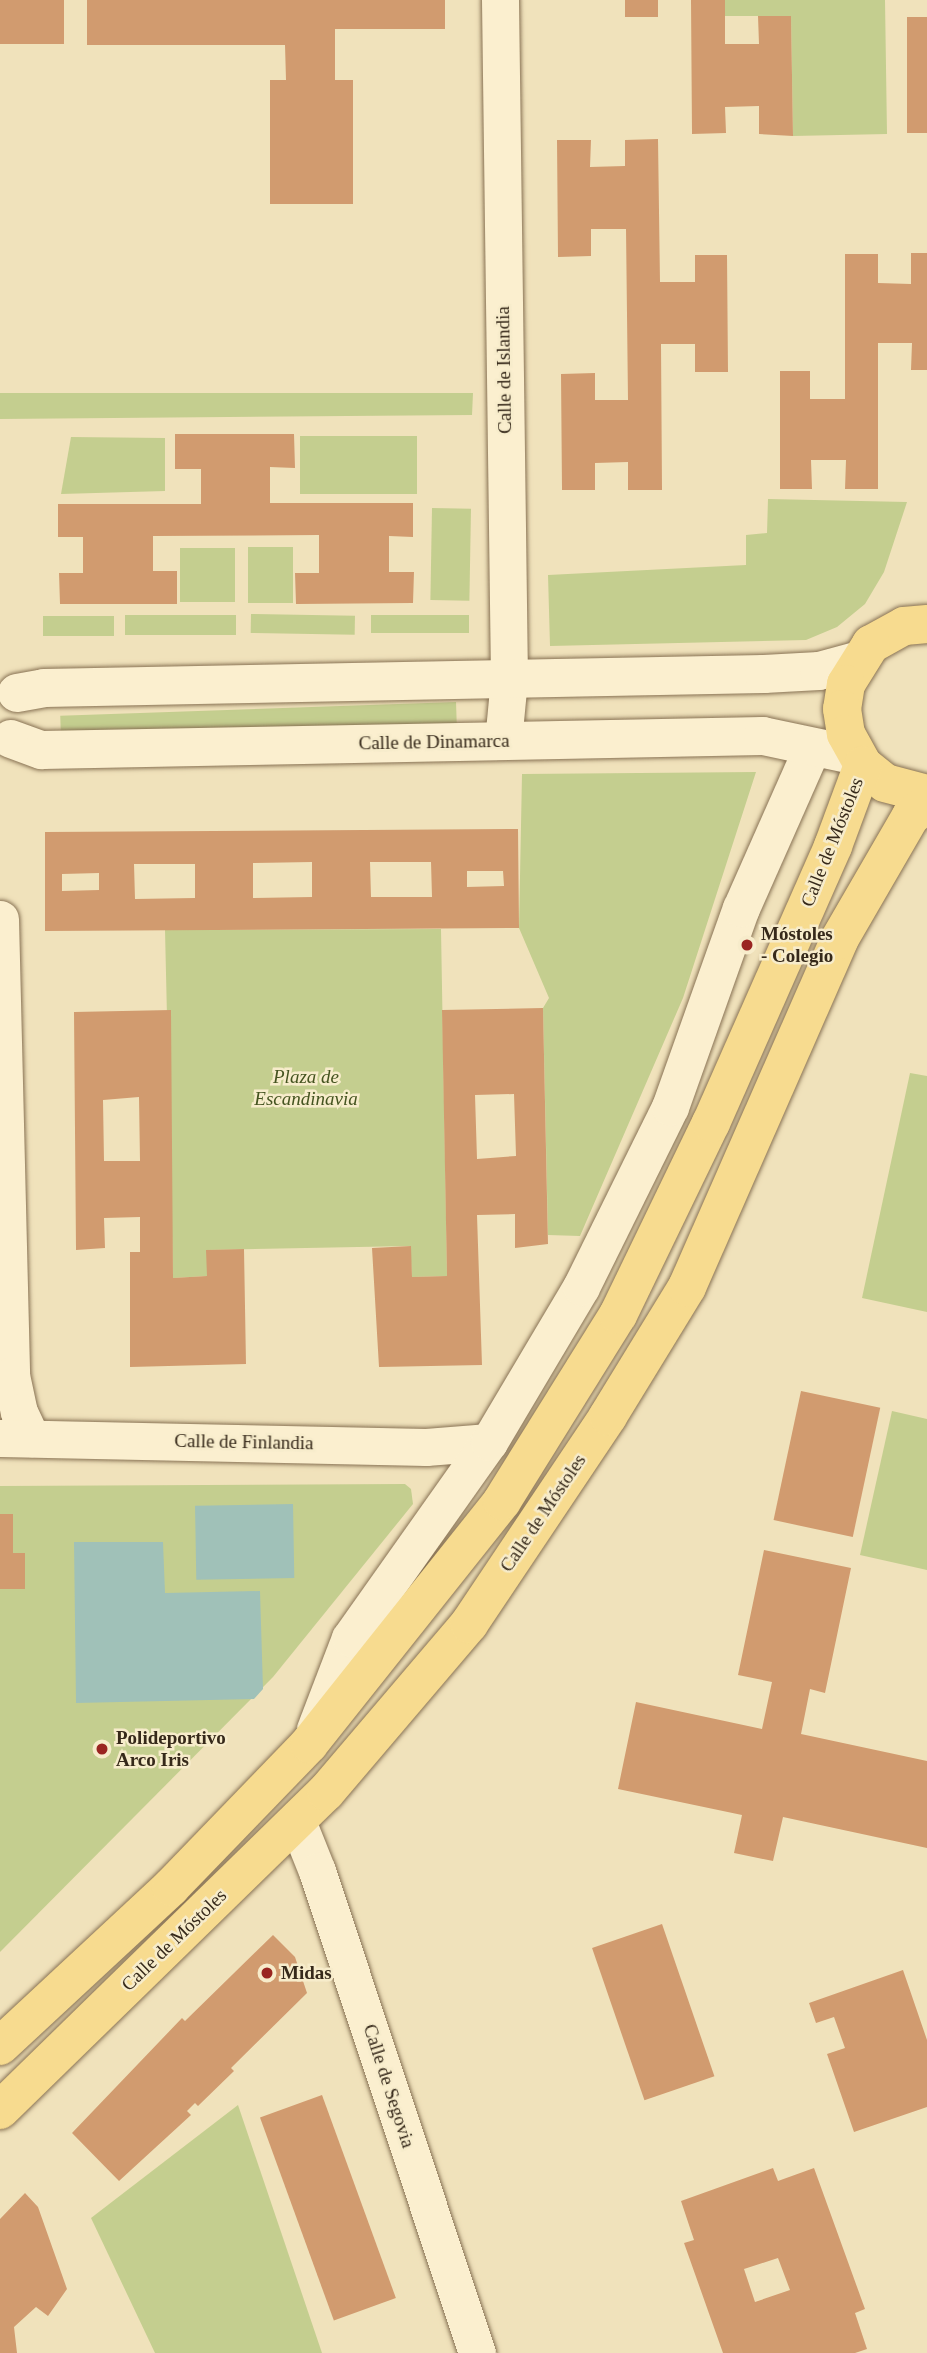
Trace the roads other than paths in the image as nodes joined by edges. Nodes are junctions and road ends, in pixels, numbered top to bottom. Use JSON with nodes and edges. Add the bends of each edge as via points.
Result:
{"nodes":[{"id":1,"x":499,"y":0,"type":"edge"},
{"id":2,"x":919,"y":616,"type":"edge"},
{"id":3,"x":857,"y":661,"type":"junction"},
{"id":4,"x":509,"y":679,"type":"junction"},
{"id":5,"x":8,"y":689,"type":"edge"},
{"id":6,"x":5,"y":740,"type":"edge"},
{"id":7,"x":503,"y":741,"type":"junction"},
{"id":8,"x":812,"y":748,"type":"junction"},
{"id":9,"x":860,"y":761,"type":"junction"},
{"id":10,"x":927,"y":794,"type":"edge"},
{"id":11,"x":927,"y":804,"type":"edge"},
{"id":12,"x":0,"y":919,"type":"edge"},
{"id":13,"x":16,"y":1438,"type":"edge"},
{"id":14,"x":488,"y":1442,"type":"junction"},
{"id":15,"x":309,"y":1744,"type":"junction"},
{"id":16,"x":297,"y":1821,"type":"junction"},
{"id":17,"x":0,"y":2046,"type":"edge"},
{"id":18,"x":0,"y":2110,"type":"edge"},
{"id":19,"x":477,"y":2353,"type":"edge"}],
"edges":[{"from":1,"to":4,"type":"street","name":"Calle de Islandia"},
{"from":2,"to":3,"type":"main road","via":[[871,644]]},
{"from":3,"to":4,"type":"street","via":[[819,671]]},
{"from":3,"to":9,"type":"main road","via":[[846,684],[842,709],[846,734]]},
{"from":4,"to":5,"type":"street"},
{"from":4,"to":7,"type":"street","name":"Calle de Islandia"},
{"from":5,"to":6,"type":"street","via":[[25,717]]},
{"from":6,"to":7,"type":"street","name":"Calle de Dinamarca","via":[[42,750]]},
{"from":7,"to":8,"type":"street","name":"Calle de Dinamarca","via":[[763,736]]},
{"from":8,"to":9,"type":"street","name":"Calle de Dinamarca"},
{"from":8,"to":14,"type":"street","name":"Calle de Móstoles","via":[[741,908],[670,1107],[581,1287]]},
{"from":9,"to":10,"type":"main road","via":[[885,783]]},
{"from":9,"to":15,"type":"main road","name":"Calle de Móstoles","via":[[833,846],[716,1111],[618,1315],[502,1502]]},
{"from":11,"to":16,"type":"main road","name":"Calle de Móstoles","via":[[911,816],[839,940],[687,1287],[608,1416],[469,1624]]},
{"from":12,"to":13,"type":"street","via":[[11,1375],[19,1412]]},
{"from":13,"to":14,"type":"street","name":"Calle de Finlandia","via":[[426,1447]]},
{"from":14,"to":15,"type":"street","name":"Calle de Móstoles","via":[[350,1638]]},
{"from":15,"to":17,"type":"main road","name":"Calle de Móstoles","via":[[171,1886]]},
{"from":16,"to":18,"type":"main road","name":"Calle de Móstoles"},
{"from":16,"to":19,"type":"street","name":"Calle de Segovia"}]}
